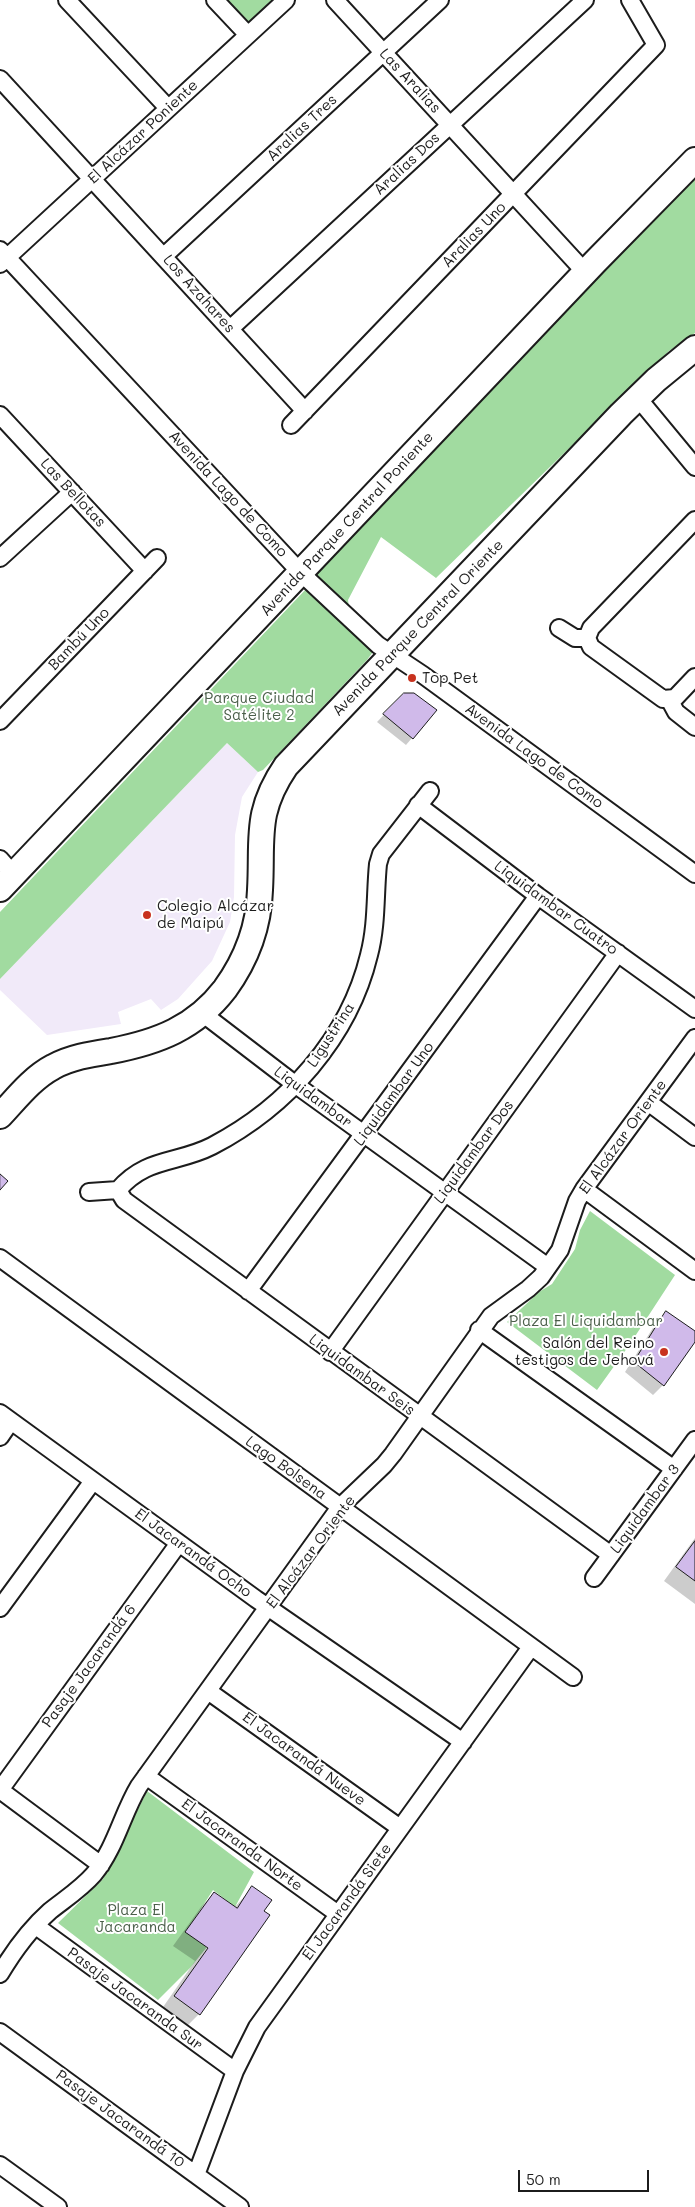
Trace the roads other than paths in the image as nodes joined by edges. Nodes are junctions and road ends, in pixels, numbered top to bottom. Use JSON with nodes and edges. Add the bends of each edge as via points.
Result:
{"nodes":[{"id":1,"x":67,"y":0,"type":"edge"},
{"id":2,"x":215,"y":0,"type":"edge"},
{"id":3,"x":286,"y":0,"type":"edge"},
{"id":4,"x":335,"y":0,"type":"edge"},
{"id":5,"x":440,"y":0,"type":"edge"},
{"id":6,"x":585,"y":0,"type":"edge"},
{"id":7,"x":630,"y":0,"type":"edge"},
{"id":8,"x":248,"y":35,"type":"junction"},
{"id":9,"x":383,"y":52,"type":"junction"},
{"id":10,"x":0,"y":80,"type":"edge"},
{"id":11,"x":168,"y":108,"type":"junction"},
{"id":12,"x":450,"y":125,"type":"junction"},
{"id":13,"x":695,"y":160,"type":"edge"},
{"id":14,"x":92,"y":178,"type":"junction"},
{"id":15,"x":513,"y":194,"type":"junction"},
{"id":16,"x":164,"y":256,"type":"junction"},
{"id":17,"x":2,"y":257,"type":"edge"},
{"id":18,"x":585,"y":272,"type":"junction"},
{"id":19,"x":230,"y":329,"type":"junction"},
{"id":20,"x":695,"y":348,"type":"edge"},
{"id":21,"x":638,"y":398,"type":"junction"},
{"id":22,"x":305,"y":410,"type":"junction"},
{"id":23,"x":0,"y":415,"type":"edge"},
{"id":24,"x":291,"y":425,"type":"dead end"},
{"id":25,"x":695,"y":467,"type":"edge"},
{"id":26,"x":72,"y":492,"type":"junction"},
{"id":27,"x":695,"y":520,"type":"edge"},
{"id":28,"x":0,"y":558,"type":"edge"},
{"id":29,"x":157,"y":558,"type":"dead end"},
{"id":30,"x":145,"y":571,"type":"junction"},
{"id":31,"x":301,"y":573,"type":"junction"},
{"id":32,"x":559,"y":628,"type":"dead end"},
{"id":33,"x":587,"y":638,"type":"junction"},
{"id":34,"x":393,"y":655,"type":"junction"},
{"id":35,"x":695,"y":678,"type":"edge"},
{"id":36,"x":669,"y":699,"type":"junction"},
{"id":37,"x":0,"y":720,"type":"edge"},
{"id":38,"x":695,"y":727,"type":"edge"},
{"id":39,"x":430,"y":791,"type":"dead end"},
{"id":40,"x":418,"y":805,"type":"junction"},
{"id":41,"x":5,"y":874,"type":"edge"},
{"id":42,"x":695,"y":874,"type":"edge"},
{"id":43,"x":538,"y":896,"type":"junction"},
{"id":44,"x":618,"y":953,"type":"junction"},
{"id":45,"x":695,"y":1009,"type":"edge"},
{"id":46,"x":202,"y":1013,"type":"junction"},
{"id":47,"x":695,"y":1038,"type":"edge"},
{"id":48,"x":296,"y":1086,"type":"junction"},
{"id":49,"x":648,"y":1102,"type":"junction"},
{"id":50,"x":0,"y":1116,"type":"edge"},
{"id":51,"x":365,"y":1134,"type":"junction"},
{"id":52,"x":695,"y":1137,"type":"edge"},
{"id":53,"x":584,"y":1189,"type":"junction"},
{"id":54,"x":118,"y":1190,"type":"junction"},
{"id":55,"x":88,"y":1192,"type":"dead end"},
{"id":56,"x":444,"y":1193,"type":"junction"},
{"id":57,"x":0,"y":1258,"type":"edge"},
{"id":58,"x":548,"y":1267,"type":"junction"},
{"id":59,"x":695,"y":1271,"type":"edge"},
{"id":60,"x":248,"y":1291,"type":"junction"},
{"id":61,"x":480,"y":1330,"type":"junction"},
{"id":62,"x":330,"y":1352,"type":"junction"},
{"id":63,"x":419,"y":1416,"type":"junction"},
{"id":64,"x":6,"y":1417,"type":"edge"},
{"id":65,"x":0,"y":1437,"type":"edge"},
{"id":66,"x":695,"y":1440,"type":"edge"},
{"id":67,"x":674,"y":1469,"type":"junction"},
{"id":68,"x":93,"y":1480,"type":"junction"},
{"id":69,"x":340,"y":1507,"type":"junction"},
{"id":70,"x":179,"y":1543,"type":"junction"},
{"id":71,"x":611,"y":1555,"type":"junction"},
{"id":72,"x":594,"y":1578,"type":"dead end"},
{"id":73,"x":269,"y":1607,"type":"junction"},
{"id":74,"x":0,"y":1608,"type":"edge"},
{"id":75,"x":531,"y":1647,"type":"junction"},
{"id":76,"x":573,"y":1677,"type":"dead end"},
{"id":77,"x":208,"y":1691,"type":"junction"},
{"id":78,"x":463,"y":1742,"type":"junction"},
{"id":79,"x":146,"y":1776,"type":"junction"},
{"id":80,"x":0,"y":1790,"type":"edge"},
{"id":81,"x":400,"y":1828,"type":"junction"},
{"id":82,"x":101,"y":1865,"type":"junction"},
{"id":83,"x":338,"y":1914,"type":"junction"},
{"id":84,"x":36,"y":1926,"type":"junction"},
{"id":85,"x":0,"y":1974,"type":"edge"},
{"id":86,"x":0,"y":2032,"type":"edge"},
{"id":87,"x":235,"y":2071,"type":"junction"},
{"id":88,"x":0,"y":2165,"type":"edge"},
{"id":89,"x":196,"y":2175,"type":"junction"},
{"id":90,"x":58,"y":2207,"type":"edge"},
{"id":91,"x":240,"y":2207,"type":"edge"}],
"edges":[{"from":1,"to":11,"type":"street"},
{"from":2,"to":8,"type":"street"},
{"from":3,"to":8,"type":"street","name":"El Alcázar Poniente"},
{"from":4,"to":9,"type":"street","name":"Las Aralias"},
{"from":5,"to":9,"type":"street","name":"Aralias Tres"},
{"from":6,"to":12,"type":"street","name":"Aralias Dos"},
{"from":7,"to":15,"type":"street","name":"Aralias Uno","via":[[656,45]]},
{"from":8,"to":11,"type":"street","name":"El Alcázar Poniente"},
{"from":9,"to":12,"type":"street","name":"Las Aralias"},
{"from":9,"to":16,"type":"street","name":"Aralias Tres"},
{"from":10,"to":14,"type":"street","name":"Los Azahares"},
{"from":11,"to":14,"type":"street","name":"El Alcázar Poniente"},
{"from":12,"to":15,"type":"street","name":"Las Aralias"},
{"from":12,"to":19,"type":"street","name":"Aralias Dos"},
{"from":13,"to":18,"type":"street","name":"Avenida Parque Central Poniente"},
{"from":14,"to":16,"type":"street","name":"Los Azahares"},
{"from":14,"to":17,"type":"street","name":"El Alcázar Poniente"},
{"from":15,"to":18,"type":"street","name":"Las Aralias"},
{"from":15,"to":22,"type":"street","name":"Aralias Uno"},
{"from":16,"to":19,"type":"street","name":"Los Azahares"},
{"from":17,"to":31,"type":"street","name":"Avenida Lago de Como"},
{"from":18,"to":31,"type":"street","name":"Avenida Parque Central Poniente"},
{"from":19,"to":22,"type":"street","name":"Los Azahares"},
{"from":20,"to":21,"type":"street","name":"Avenida Parque Central Oriente"},
{"from":21,"to":25,"type":"street"},
{"from":21,"to":34,"type":"street","name":"Avenida Parque Central Oriente"},
{"from":22,"to":24,"type":"street","name":"Aralias Uno"},
{"from":23,"to":26,"type":"street","name":"Las Bellotas"},
{"from":26,"to":28,"type":"street"},
{"from":26,"to":30,"type":"street","name":"Las Bellotas"},
{"from":27,"to":33,"type":"street","via":[[591,628]]},
{"from":29,"to":30,"type":"street","name":"Bambú Uno"},
{"from":30,"to":37,"type":"street","name":"Bambú Uno"},
{"from":31,"to":34,"type":"street","name":"Avenida Lago de Como","via":[[378,645]]},
{"from":31,"to":41,"type":"street","name":"Avenida Parque Central Poniente"},
{"from":32,"to":33,"type":"street","via":[[575,638]]},
{"from":33,"to":36,"type":"street","via":[[591,647],[657,696]]},
{"from":34,"to":42,"type":"street","name":"Avenida Lago de Como"},
{"from":34,"to":46,"type":"street","name":"Avenida Parque Central Oriente","via":[[295,756],[279,778],[267,802],[261,828],[260,891],[254,931],[233,977]]},
{"from":35,"to":36,"type":"street","via":[[675,698]]},
{"from":36,"to":38,"type":"street","via":[[676,712]]},
{"from":39,"to":40,"type":"street","name":"Ligustrina"},
{"from":40,"to":43,"type":"street","name":"Liquidambar Cuatro"},
{"from":40,"to":48,"type":"street","name":"Ligustrina","via":[[381,854],[372,941],[355,997],[332,1038]]},
{"from":43,"to":44,"type":"street","name":"Liquidambar Cuatro"},
{"from":43,"to":51,"type":"street","name":"Liquidambar Uno"},
{"from":44,"to":45,"type":"street","name":"Liquidambar Cuatro"},
{"from":44,"to":56,"type":"street","name":"Liquidambar Dos"},
{"from":46,"to":48,"type":"street","name":"Liquidambar"},
{"from":46,"to":50,"type":"street","name":"Avenida Parque Central Oriente","via":[[164,1037],[145,1044],[76,1058],[53,1067],[27,1087]]},
{"from":47,"to":49,"type":"street","name":"El Alcázar Oriente"},
{"from":48,"to":51,"type":"street","name":"Liquidambar"},
{"from":48,"to":54,"type":"street","name":"Ligustrina","via":[[231,1135],[192,1154],[140,1170]]},
{"from":49,"to":52,"type":"street"},
{"from":49,"to":53,"type":"street","name":"El Alcázar Oriente"},
{"from":51,"to":56,"type":"street","name":"Liquidambar"},
{"from":51,"to":60,"type":"street","name":"Liquidambar Uno"},
{"from":53,"to":58,"type":"street","name":"El Alcázar Oriente","via":[[560,1250]]},
{"from":53,"to":59,"type":"street"},
{"from":54,"to":55,"type":"street"},
{"from":54,"to":60,"type":"street","name":"Liquidambar Seis","via":[[124,1200]]},
{"from":56,"to":58,"type":"street","name":"Liquidambar"},
{"from":56,"to":62,"type":"street","name":"Liquidambar Dos"},
{"from":57,"to":69,"type":"street","name":"Lago Bolsena"},
{"from":58,"to":61,"type":"street","name":"El Alcázar Oriente","via":[[528,1289],[491,1316]]},
{"from":60,"to":62,"type":"street","name":"Liquidambar Seis"},
{"from":61,"to":63,"type":"street","name":"El Alcázar Oriente"},
{"from":61,"to":67,"type":"street"},
{"from":62,"to":63,"type":"street","name":"Liquidambar Seis"},
{"from":63,"to":69,"type":"street","name":"El Alcázar Oriente","via":[[384,1465]]},
{"from":63,"to":71,"type":"street","name":"Liquidambar Seis"},
{"from":64,"to":65,"type":"street"},
{"from":64,"to":68,"type":"street","name":"El Jacarandá Ocho"},
{"from":66,"to":67,"type":"street","name":"Liquidambar 3"},
{"from":67,"to":71,"type":"street","name":"Liquidambar 3"},
{"from":68,"to":70,"type":"street","name":"El Jacarandá Ocho"},
{"from":68,"to":74,"type":"street"},
{"from":69,"to":73,"type":"street","name":"El Alcázar Oriente"},
{"from":69,"to":75,"type":"street","name":"Lago Bolsena"},
{"from":70,"to":73,"type":"street","name":"El Jacarandá Ocho"},
{"from":70,"to":80,"type":"street","name":"Pasaje Jacarandá 6"},
{"from":71,"to":72,"type":"street","name":"Liquidambar 3"},
{"from":73,"to":77,"type":"street","name":"El Alcázar Oriente"},
{"from":73,"to":78,"type":"street","name":"El Jacarandá Ocho"},
{"from":75,"to":76,"type":"street","name":"Lago Bolsena"},
{"from":75,"to":78,"type":"street","name":"El Jacarandá Siete"},
{"from":77,"to":79,"type":"street","name":"El Alcázar Oriente"},
{"from":77,"to":81,"type":"street","name":"El Jacarandá Nueve"},
{"from":78,"to":81,"type":"street","name":"El Jacarandá Siete"},
{"from":79,"to":82,"type":"street","name":"El Alcázar Oriente"},
{"from":79,"to":83,"type":"street","name":"El Jacaranda Norte"},
{"from":80,"to":82,"type":"street"},
{"from":81,"to":83,"type":"street","name":"El Jacarandá Siete"},
{"from":82,"to":84,"type":"street","name":"El Alcázar Oriente","via":[[85,1884]]},
{"from":83,"to":87,"type":"street","name":"El Jacarandá Siete","via":[[257,2026]]},
{"from":84,"to":85,"type":"street","name":"El Alcázar Oriente"},
{"from":84,"to":87,"type":"street","name":"Pasaje Jacaranda Sur"},
{"from":86,"to":89,"type":"street","name":"Pasaje Jacarandá 10"},
{"from":87,"to":89,"type":"street","name":"El Jacarandá Siete"},
{"from":88,"to":90,"type":"street"},
{"from":89,"to":91,"type":"street","name":"Pasaje Jacarandá 10"}]}
